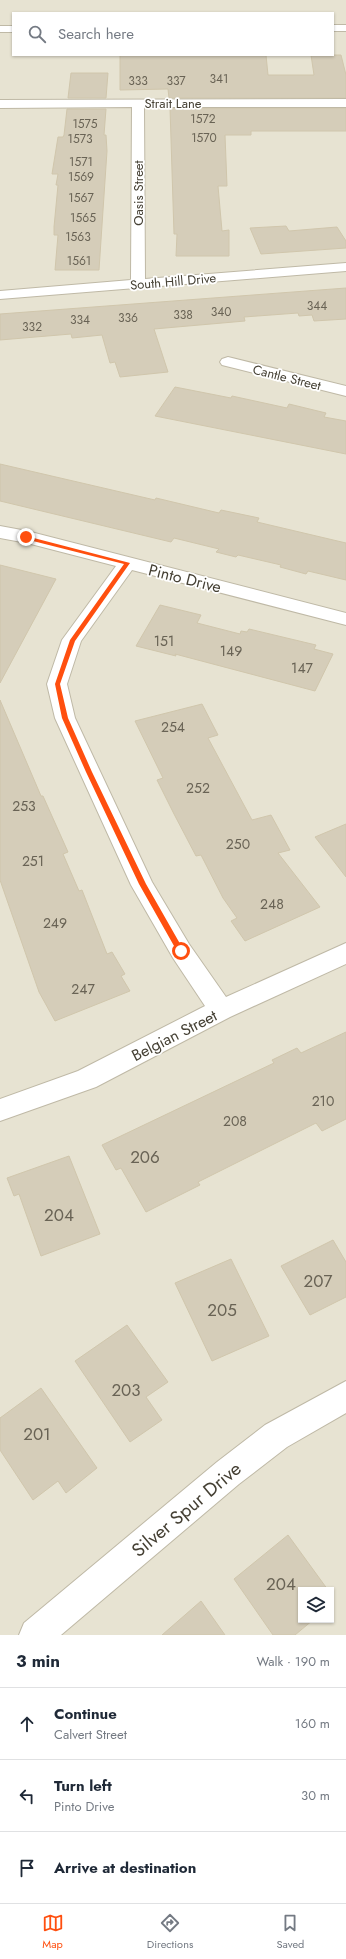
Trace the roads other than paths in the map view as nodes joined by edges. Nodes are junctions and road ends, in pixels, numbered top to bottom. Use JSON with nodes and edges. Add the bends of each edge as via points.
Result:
{"nodes":[{"id":1,"x":334,"y":28,"type":"edge"},
{"id":2,"x":346,"y":28,"type":"edge"},
{"id":3,"x":0,"y":29,"type":"edge"},
{"id":4,"x":12,"y":29,"type":"edge"},
{"id":5,"x":138,"y":103,"type":"junction"},
{"id":6,"x":346,"y":103,"type":"edge"},
{"id":7,"x":0,"y":104,"type":"edge"},
{"id":8,"x":346,"y":267,"type":"edge"},
{"id":9,"x":138,"y":283,"type":"junction"},
{"id":10,"x":0,"y":295,"type":"edge"},
{"id":11,"x":228,"y":362,"type":"dead end"},
{"id":12,"x":346,"y":392,"type":"edge"},
{"id":13,"x":0,"y":532,"type":"edge"},
{"id":14,"x":127,"y":563,"type":"junction"},
{"id":15,"x":346,"y":619,"type":"edge"},
{"id":16,"x":346,"y":953,"type":"edge"},
{"id":17,"x":221,"y":1010,"type":"junction"},
{"id":18,"x":0,"y":1110,"type":"edge"},
{"id":19,"x":346,"y":1396,"type":"edge"},
{"id":20,"x":36,"y":1635,"type":"edge"}],
"edges":[{"from":1,"to":2,"type":"street"},
{"from":3,"to":4,"type":"street"},
{"from":5,"to":6,"type":"street","name":"Strait Lane"},
{"from":5,"to":7,"type":"street","name":"Strait Lane"},
{"from":5,"to":9,"type":"street","name":"Oasis Street"},
{"from":8,"to":9,"type":"street","name":"South Hill Drive"},
{"from":9,"to":10,"type":"street","name":"South Hill Drive"},
{"from":11,"to":12,"type":"street","name":"Cantle Street"},
{"from":13,"to":14,"type":"street","name":"Pinto Drive"},
{"from":14,"to":15,"type":"street","name":"Pinto Drive"},
{"from":14,"to":17,"type":"street","via":[[72,640],[58,684],[65,718],[142,884],[181,951]]},
{"from":16,"to":17,"type":"street","name":"Belgian Street"},
{"from":17,"to":18,"type":"street","name":"Belgian Street","via":[[88,1079]]},
{"from":19,"to":20,"type":"street","name":"Silver Spur Drive","via":[[276,1436],[228,1473]]}]}
